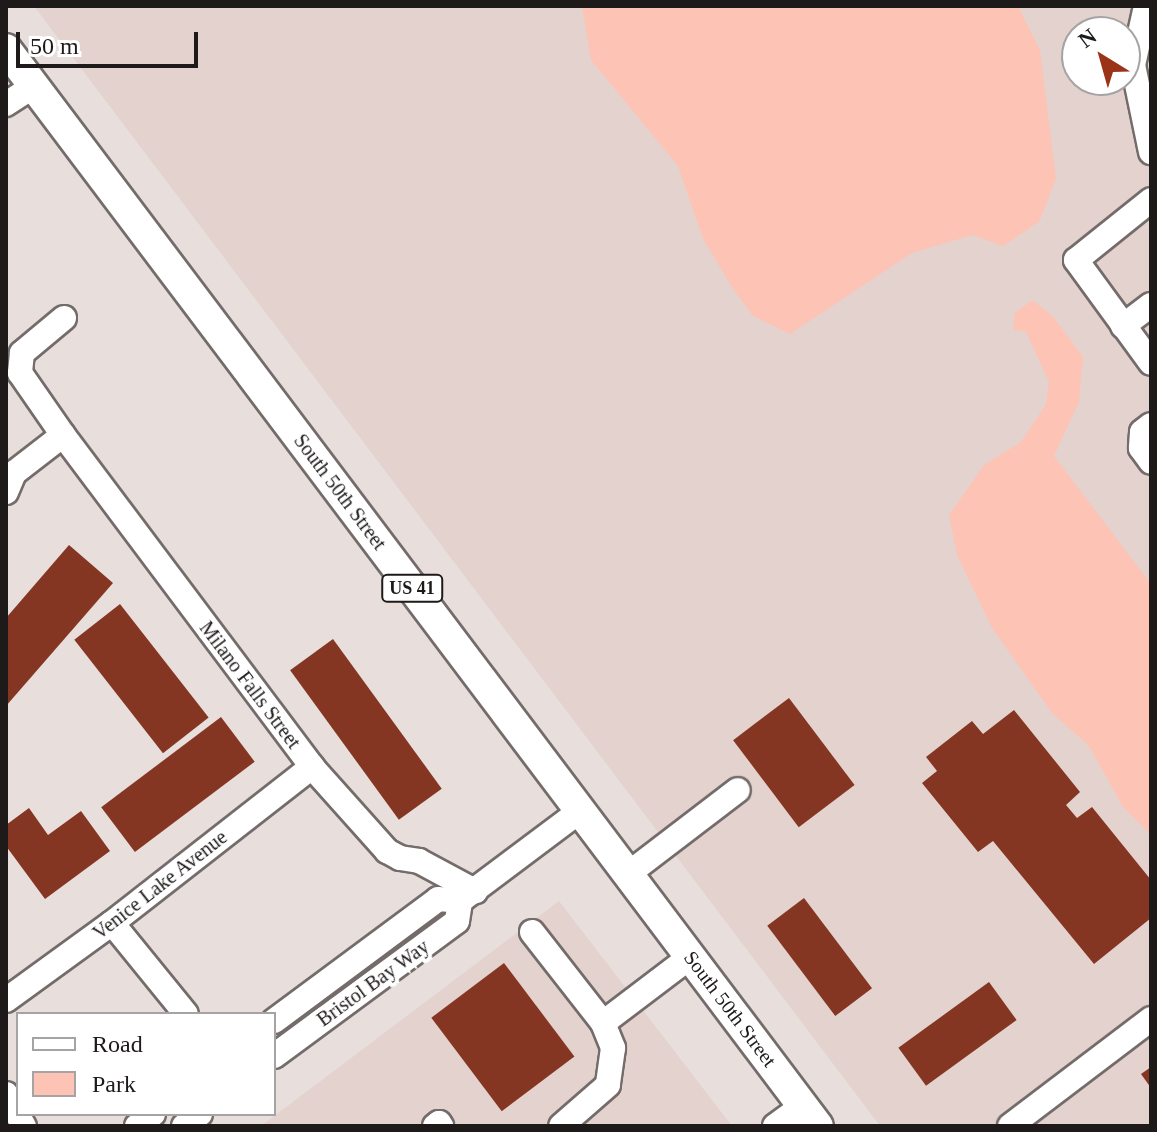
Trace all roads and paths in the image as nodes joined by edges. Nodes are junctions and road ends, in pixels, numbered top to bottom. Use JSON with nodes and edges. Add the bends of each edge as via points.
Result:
{"nodes":[{"id":1,"x":1146,"y":6,"type":"edge"},
{"id":2,"x":6,"y":49,"type":"edge"},
{"id":3,"x":34,"y":86,"type":"junction"},
{"id":4,"x":6,"y":104,"type":"edge"},
{"id":5,"x":1151,"y":152,"type":"edge"},
{"id":6,"x":1151,"y":200,"type":"edge"},
{"id":7,"x":1151,"y":305,"type":"edge"},
{"id":8,"x":64,"y":318,"type":"dead end"},
{"id":9,"x":1123,"y":326,"type":"junction"},
{"id":10,"x":1151,"y":363,"type":"edge"},
{"id":11,"x":1151,"y":425,"type":"edge"},
{"id":12,"x":63,"y":435,"type":"junction"},
{"id":13,"x":1151,"y":462,"type":"edge"},
{"id":14,"x":6,"y":492,"type":"edge"},
{"id":15,"x":312,"y":767,"type":"junction"},
{"id":16,"x":738,"y":790,"type":"dead end"},
{"id":17,"x":580,"y":811,"type":"junction"},
{"id":18,"x":628,"y":874,"type":"junction"},
{"id":19,"x":467,"y":896,"type":"junction"},
{"id":20,"x":112,"y":923,"type":"junction"},
{"id":21,"x":532,"y":932,"type":"dead end"},
{"id":22,"x":690,"y":957,"type":"junction"},
{"id":23,"x":6,"y":1000,"type":"edge"},
{"id":24,"x":184,"y":1012,"type":"edge"},
{"id":25,"x":1151,"y":1019,"type":"edge"},
{"id":26,"x":276,"y":1020,"type":"edge"},
{"id":27,"x":603,"y":1023,"type":"junction"},
{"id":28,"x":276,"y":1055,"type":"edge"},
{"id":29,"x":6,"y":1094,"type":"edge"},
{"id":30,"x":16,"y":1112,"type":"edge"},
{"id":31,"x":810,"y":1116,"type":"edge"},
{"id":32,"x":561,"y":1126,"type":"edge"},
{"id":33,"x":775,"y":1126,"type":"edge"},
{"id":34,"x":1010,"y":1126,"type":"edge"}],
"edges":[{"from":1,"to":5,"type":"street","via":[[1133,65]]},
{"from":2,"to":3,"type":"main road","name":"South 50th Street","number":"US 41"},
{"from":3,"to":4,"type":"street"},
{"from":3,"to":17,"type":"main road","name":"South 50th Street","number":"US 41"},
{"from":6,"to":9,"type":"street","via":[[1076,260]]},
{"from":7,"to":9,"type":"street"},
{"from":8,"to":12,"type":"street","name":"Milano Falls Street","via":[[22,353],[20,373]]},
{"from":9,"to":10,"type":"street"},
{"from":11,"to":13,"type":"street","via":[[1142,432],[1141,448]]},
{"from":12,"to":14,"type":"street","via":[[14,473]]},
{"from":12,"to":15,"type":"street","name":"Milano Falls Street"},
{"from":15,"to":19,"type":"street","name":"Milano Falls Street","via":[[387,851],[419,861]]},
{"from":15,"to":20,"type":"street","name":"Venice Lake Avenue"},
{"from":16,"to":18,"type":"street"},
{"from":17,"to":18,"type":"main road","name":"South 50th Street","number":"US 41"},
{"from":17,"to":19,"type":"street","name":"Bristol Bay Way"},
{"from":18,"to":22,"type":"main road","name":"South 50th Street","number":"US 41"},
{"from":19,"to":26,"type":"street","name":"Bristol Bay Way","via":[[438,899]]},
{"from":19,"to":28,"type":"street","name":"Bristol Bay Way","via":[[457,921]]},
{"from":20,"to":23,"type":"street","name":"Venice Lake Avenue"},
{"from":20,"to":24,"type":"street"},
{"from":21,"to":27,"type":"street"},
{"from":22,"to":27,"type":"street"},
{"from":22,"to":31,"type":"main road","name":"South 50th Street","number":"US 41"},
{"from":25,"to":34,"type":"street"},
{"from":27,"to":32,"type":"street","via":[[613,1048],[608,1085]]},
{"from":29,"to":30,"type":"street"},
{"from":31,"to":33,"type":"street"}]}
